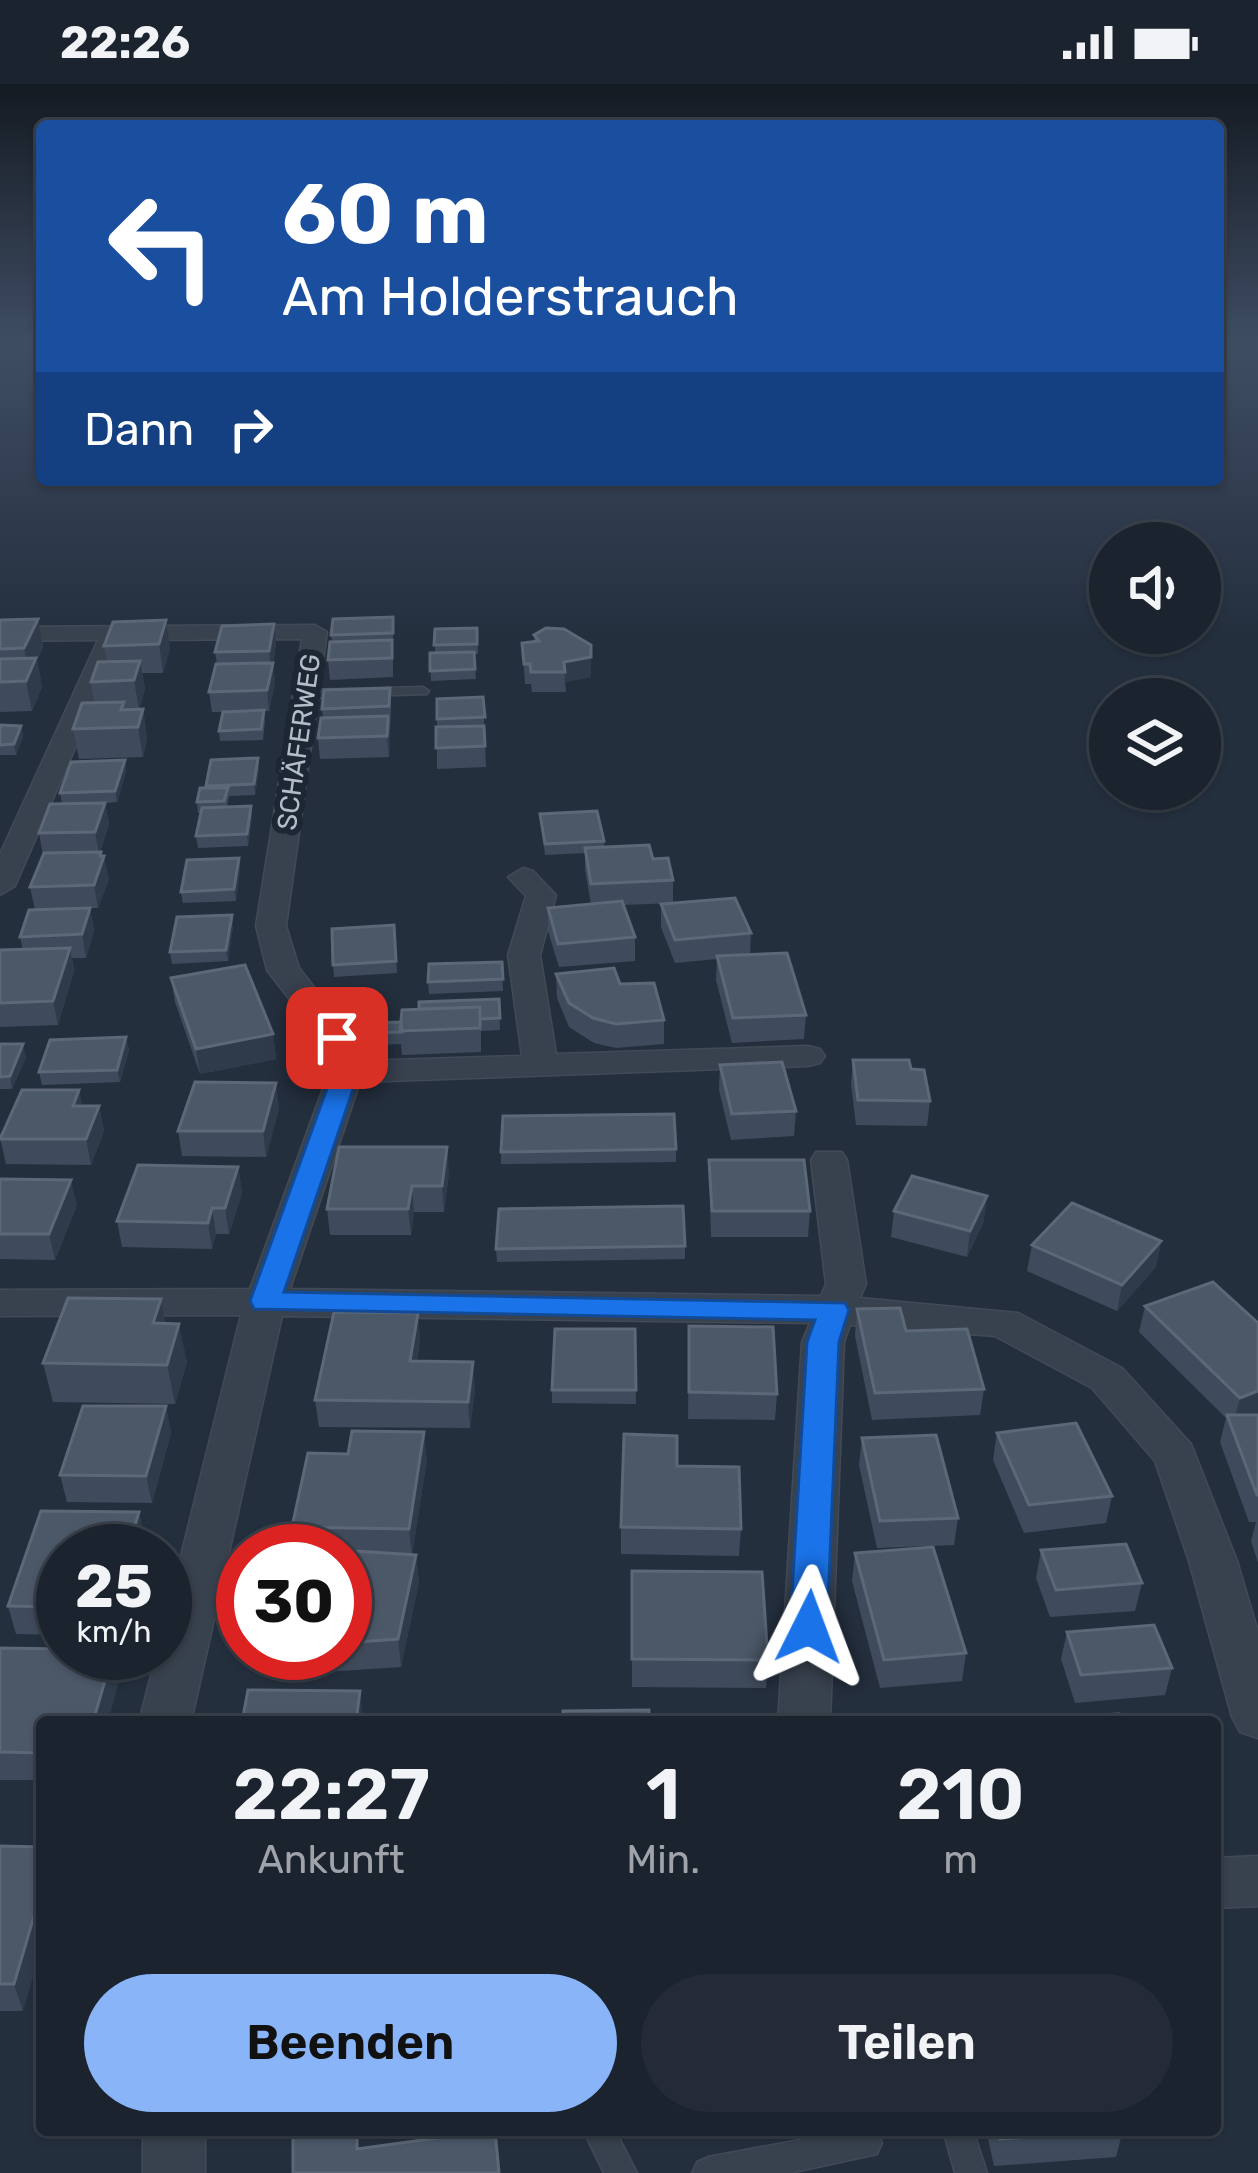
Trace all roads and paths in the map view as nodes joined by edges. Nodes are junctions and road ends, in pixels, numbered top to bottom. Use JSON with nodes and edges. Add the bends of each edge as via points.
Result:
{"nodes":[{"id":1,"x":0,"y":634,"type":"edge"},
{"id":2,"x":113,"y":634,"type":"junction"},
{"id":3,"x":423,"y":692,"type":"dead end"},
{"id":4,"x":306,"y":694,"type":"junction"},
{"id":5,"x":523,"y":877,"type":"dead end"},
{"id":6,"x":0,"y":886,"type":"edge"},
{"id":7,"x":808,"y":1056,"type":"dead end"},
{"id":8,"x":540,"y":1064,"type":"junction"},
{"id":9,"x":346,"y":1072,"type":"junction"},
{"id":10,"x":830,"y":1160,"type":"dead end"},
{"id":11,"x":265,"y":1301,"type":"junction"},
{"id":12,"x":0,"y":1303,"type":"edge"},
{"id":13,"x":834,"y":1310,"type":"junction"},
{"id":14,"x":166,"y":1716,"type":"edge"},
{"id":15,"x":804,"y":1716,"type":"edge"},
{"id":16,"x":1258,"y":1717,"type":"edge"},
{"id":17,"x":1258,"y":1881,"type":"edge"},
{"id":18,"x":1221,"y":1883,"type":"edge"},
{"id":19,"x":174,"y":2136,"type":"edge"},
{"id":20,"x":601,"y":2136,"type":"edge"},
{"id":21,"x":960,"y":2136,"type":"edge"},
{"id":22,"x":866,"y":2143,"type":"dead end"},
{"id":23,"x":175,"y":2173,"type":"edge"},
{"id":24,"x":621,"y":2173,"type":"edge"},
{"id":25,"x":708,"y":2173,"type":"edge"},
{"id":26,"x":971,"y":2173,"type":"edge"}],
"edges":[{"from":1,"to":2,"type":"street","name":"SCHÄFERWEG"},
{"from":2,"to":4,"type":"street","name":"SCHÄFERWEG","via":[[315,632]]},
{"from":2,"to":6,"type":"street"},
{"from":3,"to":4,"type":"lane"},
{"from":4,"to":9,"type":"street","name":"SCHÄFERWEG","via":[[271,926],[284,970],[337,1038]]},
{"from":5,"to":8,"type":"street","via":[[541,895],[524,955]]},
{"from":7,"to":8,"type":"street"},
{"from":8,"to":9,"type":"street"},
{"from":9,"to":11,"type":"street"},
{"from":10,"to":13,"type":"street","via":[[846,1284]]},
{"from":11,"to":12,"type":"street"},
{"from":11,"to":13,"type":"street"},
{"from":11,"to":14,"type":"street"},
{"from":13,"to":15,"type":"street","via":[[823,1342]]},
{"from":13,"to":16,"type":"street","via":[[1003,1323],[1107,1378],[1175,1455]]},
{"from":17,"to":18,"type":"street"},
{"from":19,"to":23,"type":"street"},
{"from":20,"to":24,"type":"lane"},
{"from":21,"to":26,"type":"lane"},
{"from":22,"to":25,"type":"lane"}]}
